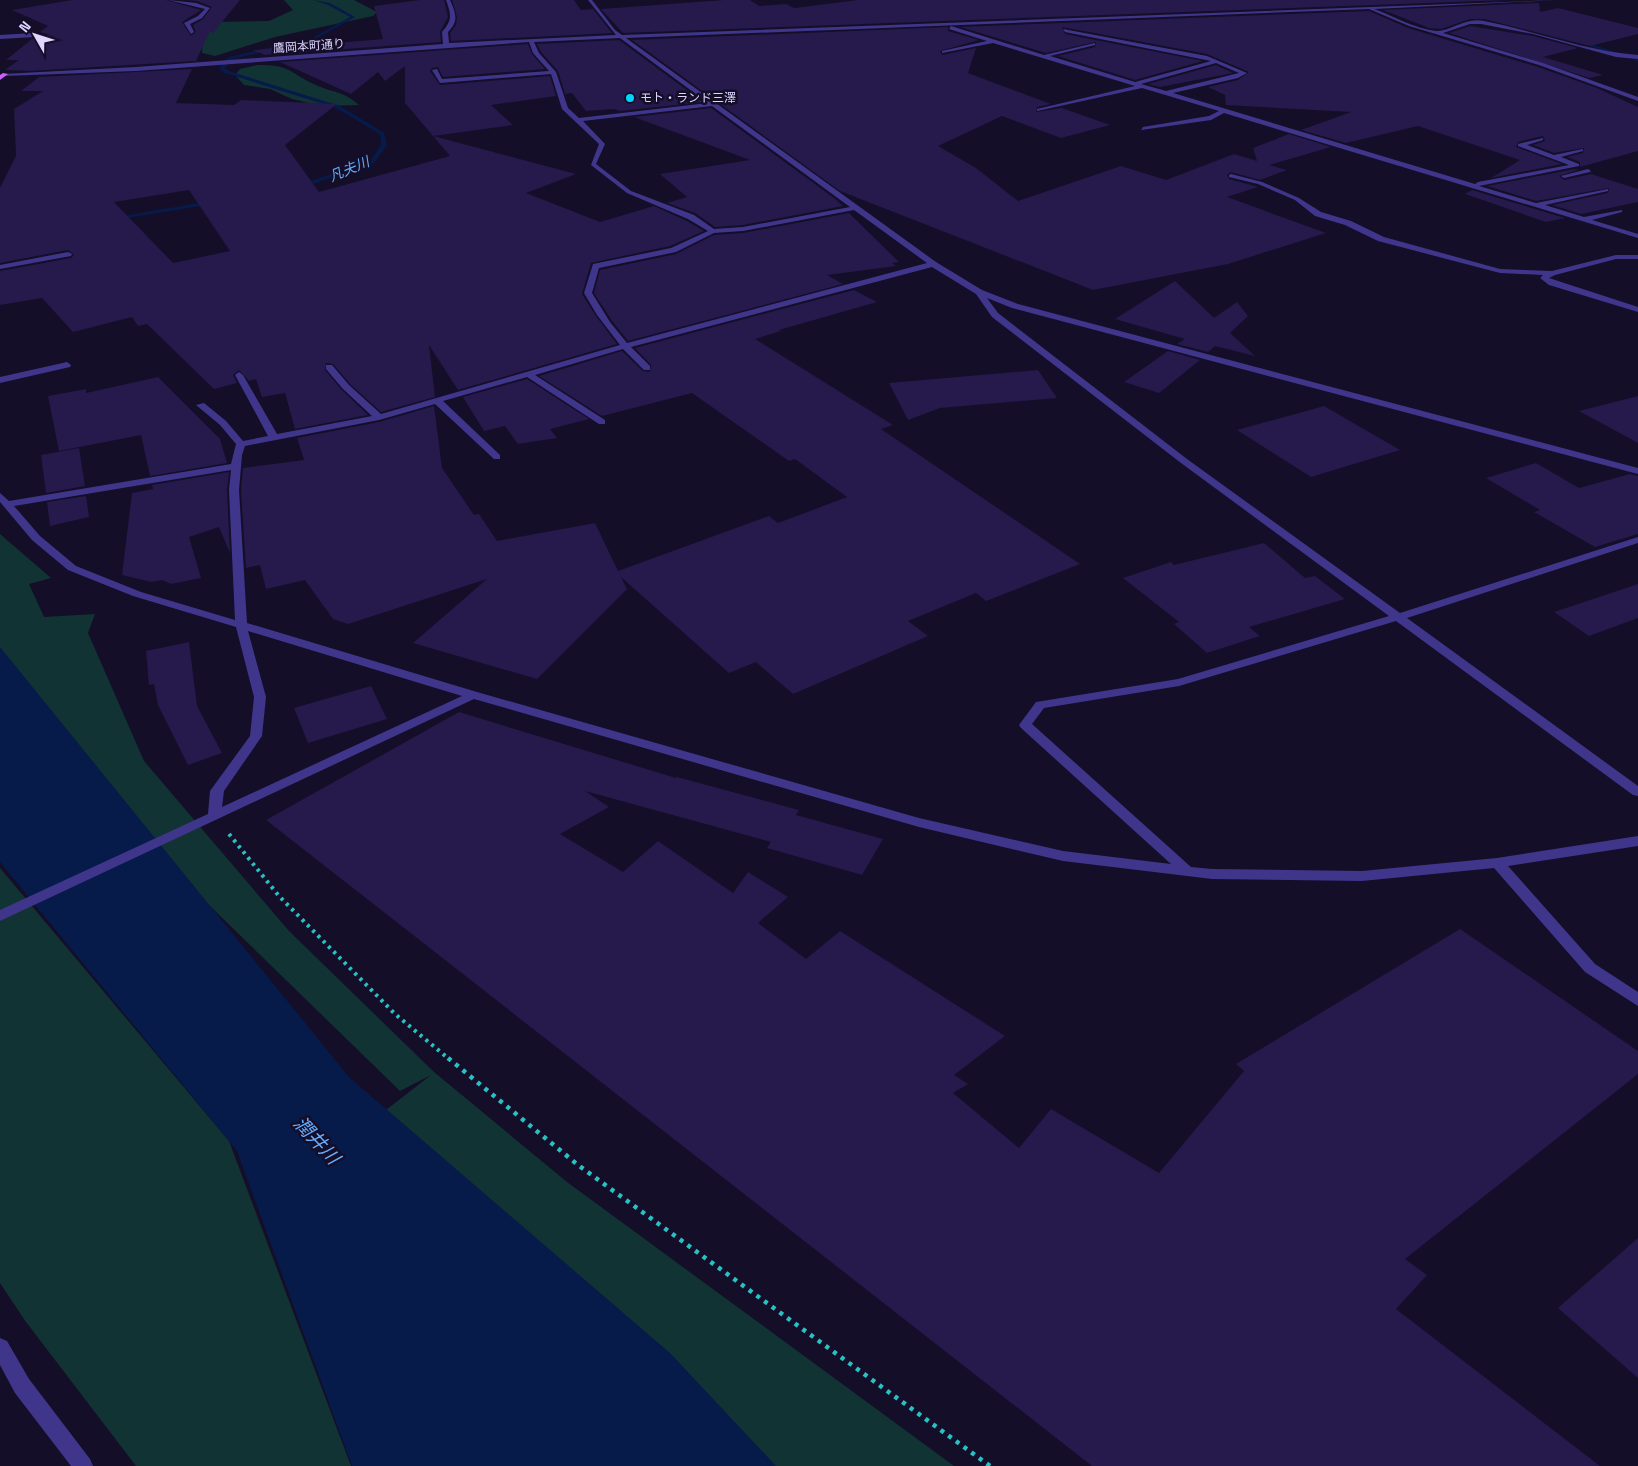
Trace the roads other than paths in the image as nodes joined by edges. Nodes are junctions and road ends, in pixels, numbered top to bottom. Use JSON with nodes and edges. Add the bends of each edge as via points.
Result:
{"nodes":[{"id":1,"x":170,"y":0,"type":"edge"},
{"id":2,"x":448,"y":0,"type":"edge"},
{"id":3,"x":590,"y":0,"type":"edge"},
{"id":4,"x":1347,"y":0,"type":"edge"},
{"id":5,"x":1556,"y":0,"type":"edge"},
{"id":6,"x":1367,"y":8,"type":"junction"},
{"id":7,"x":940,"y":25,"type":"junction"},
{"id":8,"x":1065,"y":30,"type":"dead end"},
{"id":9,"x":191,"y":32,"type":"dead end"},
{"id":10,"x":1437,"y":33,"type":"junction"},
{"id":11,"x":49,"y":36,"type":"dead end"},
{"id":12,"x":620,"y":36,"type":"junction"},
{"id":13,"x":0,"y":37,"type":"edge"},
{"id":14,"x":530,"y":40,"type":"junction"},
{"id":15,"x":994,"y":41,"type":"junction"},
{"id":16,"x":1093,"y":44,"type":"dead end"},
{"id":17,"x":446,"y":45,"type":"junction"},
{"id":18,"x":944,"y":52,"type":"dead end"},
{"id":19,"x":1045,"y":56,"type":"junction"},
{"id":20,"x":1638,"y":57,"type":"edge"},
{"id":21,"x":1229,"y":58,"type":"dead end"},
{"id":22,"x":1216,"y":62,"type":"junction"},
{"id":23,"x":435,"y":70,"type":"dead end"},
{"id":24,"x":553,"y":72,"type":"junction"},
{"id":25,"x":2,"y":76,"type":"edge"},
{"id":26,"x":1133,"y":84,"type":"junction"},
{"id":27,"x":1142,"y":86,"type":"junction"},
{"id":28,"x":1165,"y":94,"type":"junction"},
{"id":29,"x":1638,"y":100,"type":"edge"},
{"id":30,"x":714,"y":104,"type":"junction"},
{"id":31,"x":1039,"y":110,"type":"dead end"},
{"id":32,"x":1223,"y":111,"type":"junction"},
{"id":33,"x":578,"y":120,"type":"junction"},
{"id":34,"x":1143,"y":129,"type":"dead end"},
{"id":35,"x":1541,"y":138,"type":"dead end"},
{"id":36,"x":1581,"y":150,"type":"dead end"},
{"id":37,"x":1554,"y":157,"type":"junction"},
{"id":38,"x":1588,"y":171,"type":"dead end"},
{"id":39,"x":1231,"y":176,"type":"dead end"},
{"id":40,"x":1473,"y":184,"type":"junction"},
{"id":41,"x":1489,"y":190,"type":"junction"},
{"id":42,"x":1606,"y":190,"type":"dead end"},
{"id":43,"x":1537,"y":205,"type":"junction"},
{"id":44,"x":854,"y":208,"type":"junction"},
{"id":45,"x":1620,"y":211,"type":"dead end"},
{"id":46,"x":1585,"y":220,"type":"junction"},
{"id":47,"x":714,"y":231,"type":"junction"},
{"id":48,"x":1638,"y":236,"type":"edge"},
{"id":49,"x":68,"y":254,"type":"dead end"},
{"id":50,"x":1638,"y":257,"type":"edge"},
{"id":51,"x":933,"y":264,"type":"junction"},
{"id":52,"x":0,"y":267,"type":"edge"},
{"id":53,"x":1552,"y":273,"type":"junction"},
{"id":54,"x":979,"y":292,"type":"junction"},
{"id":55,"x":1638,"y":310,"type":"edge"},
{"id":56,"x":624,"y":346,"type":"junction"},
{"id":57,"x":67,"y":364,"type":"dead end"},
{"id":58,"x":329,"y":367,"type":"dead end"},
{"id":59,"x":647,"y":368,"type":"dead end"},
{"id":60,"x":528,"y":374,"type":"junction"},
{"id":61,"x":239,"y":375,"type":"dead end"},
{"id":62,"x":0,"y":380,"type":"edge"},
{"id":63,"x":436,"y":400,"type":"junction"},
{"id":64,"x":201,"y":405,"type":"dead end"},
{"id":65,"x":378,"y":417,"type":"junction"},
{"id":66,"x":602,"y":422,"type":"dead end"},
{"id":67,"x":274,"y":438,"type":"junction"},
{"id":68,"x":240,"y":444,"type":"junction"},
{"id":69,"x":497,"y":457,"type":"dead end"},
{"id":70,"x":236,"y":466,"type":"junction"},
{"id":71,"x":1638,"y":471,"type":"edge"},
{"id":72,"x":3,"y":500,"type":"edge"},
{"id":73,"x":1638,"y":540,"type":"edge"},
{"id":74,"x":1399,"y":617,"type":"junction"},
{"id":75,"x":241,"y":625,"type":"junction"},
{"id":76,"x":473,"y":695,"type":"junction"},
{"id":77,"x":1638,"y":792,"type":"edge"},
{"id":78,"x":214,"y":816,"type":"junction"},
{"id":79,"x":1638,"y":841,"type":"edge"},
{"id":80,"x":1497,"y":863,"type":"junction"},
{"id":81,"x":1187,"y":871,"type":"junction"},
{"id":82,"x":0,"y":916,"type":"edge"},
{"id":83,"x":1638,"y":1000,"type":"edge"},
{"id":84,"x":0,"y":1348,"type":"edge"},
{"id":85,"x":83,"y":1466,"type":"edge"}],
"edges":[{"from":1,"to":9,"type":"street","via":[[208,8],[200,17],[186,23]]},
{"from":2,"to":17,"type":"street","via":[[455,18],[454,24],[445,32]]},
{"from":3,"to":12,"type":"street"},
{"from":4,"to":6,"type":"street"},
{"from":5,"to":6,"type":"street","name":"鷹岡本町通り"},
{"from":6,"to":7,"type":"street","name":"鷹岡本町通り"},
{"from":6,"to":10,"type":"street"},
{"from":7,"to":12,"type":"street","name":"鷹岡本町通り"},
{"from":7,"to":15,"type":"street"},
{"from":8,"to":22,"type":"street"},
{"from":10,"to":20,"type":"street","via":[[1469,22],[1481,22],[1616,55]]},
{"from":10,"to":29,"type":"street","via":[[1541,64]]},
{"from":11,"to":13,"type":"street"},
{"from":12,"to":14,"type":"street","name":"鷹岡本町通り"},
{"from":12,"to":30,"type":"street"},
{"from":14,"to":17,"type":"street","name":"鷹岡本町通り"},
{"from":14,"to":24,"type":"street","via":[[536,53]]},
{"from":15,"to":18,"type":"street"},
{"from":15,"to":19,"type":"street"},
{"from":16,"to":19,"type":"street"},
{"from":17,"to":25,"type":"street","name":"鷹岡本町通り"},
{"from":19,"to":26,"type":"street"},
{"from":21,"to":22,"type":"street"},
{"from":22,"to":26,"type":"street"},
{"from":22,"to":28,"type":"street","via":[[1244,73]]},
{"from":23,"to":24,"type":"street","via":[[440,81]]},
{"from":24,"to":33,"type":"street","via":[[565,109]]},
{"from":26,"to":27,"type":"street"},
{"from":27,"to":28,"type":"street"},
{"from":27,"to":31,"type":"street"},
{"from":28,"to":32,"type":"street"},
{"from":30,"to":33,"type":"street"},
{"from":30,"to":44,"type":"street"},
{"from":32,"to":34,"type":"street","via":[[1211,118]]},
{"from":32,"to":40,"type":"street"},
{"from":33,"to":47,"type":"street","via":[[602,144],[593,164],[629,192],[691,217]]},
{"from":35,"to":37,"type":"street","via":[[1520,145]]},
{"from":36,"to":37,"type":"street"},
{"from":37,"to":40,"type":"street","via":[[1577,165]]},
{"from":38,"to":41,"type":"street"},
{"from":39,"to":53,"type":"street","via":[[1260,183],[1297,199],[1318,214],[1348,223],[1381,239],[1500,271]]},
{"from":40,"to":41,"type":"street"},
{"from":41,"to":43,"type":"street"},
{"from":42,"to":43,"type":"street"},
{"from":43,"to":46,"type":"street"},
{"from":44,"to":47,"type":"street","via":[[743,229]]},
{"from":44,"to":51,"type":"street"},
{"from":45,"to":46,"type":"street"},
{"from":46,"to":48,"type":"street"},
{"from":47,"to":56,"type":"street","via":[[674,250],[596,266],[588,293],[598,313]]},
{"from":49,"to":52,"type":"street"},
{"from":50,"to":53,"type":"street","via":[[1616,257]]},
{"from":51,"to":54,"type":"street"},
{"from":51,"to":56,"type":"street"},
{"from":53,"to":55,"type":"street","via":[[1544,278],[1552,284]]},
{"from":54,"to":71,"type":"street","via":[[1024,309]]},
{"from":54,"to":74,"type":"street","via":[[995,315],[1184,461]]},
{"from":56,"to":59,"type":"street"},
{"from":56,"to":60,"type":"street"},
{"from":57,"to":62,"type":"street"},
{"from":58,"to":65,"type":"street"},
{"from":60,"to":63,"type":"street"},
{"from":60,"to":66,"type":"street"},
{"from":61,"to":67,"type":"street"},
{"from":63,"to":65,"type":"street"},
{"from":63,"to":69,"type":"street"},
{"from":64,"to":68,"type":"street","via":[[223,422]]},
{"from":65,"to":67,"type":"street"},
{"from":67,"to":68,"type":"street"},
{"from":68,"to":70,"type":"street"},
{"from":70,"to":72,"type":"street"},
{"from":70,"to":75,"type":"street","via":[[234,490]]},
{"from":72,"to":75,"type":"street","via":[[36,538],[72,568],[137,594]]},
{"from":73,"to":74,"type":"street"},
{"from":74,"to":77,"type":"street"},
{"from":74,"to":81,"type":"street","via":[[1179,682],[1040,705],[1025,725]]},
{"from":75,"to":76,"type":"street"},
{"from":75,"to":78,"type":"street","via":[[260,697],[256,736],[217,791]]},
{"from":76,"to":78,"type":"street"},
{"from":76,"to":81,"type":"street","via":[[919,822],[1063,856]]},
{"from":78,"to":82,"type":"street"},
{"from":79,"to":80,"type":"street"},
{"from":80,"to":81,"type":"street","via":[[1362,876]]},
{"from":80,"to":83,"type":"street","via":[[1590,968]]},
{"from":84,"to":85,"type":"street","via":[[22,1386]]}]}
